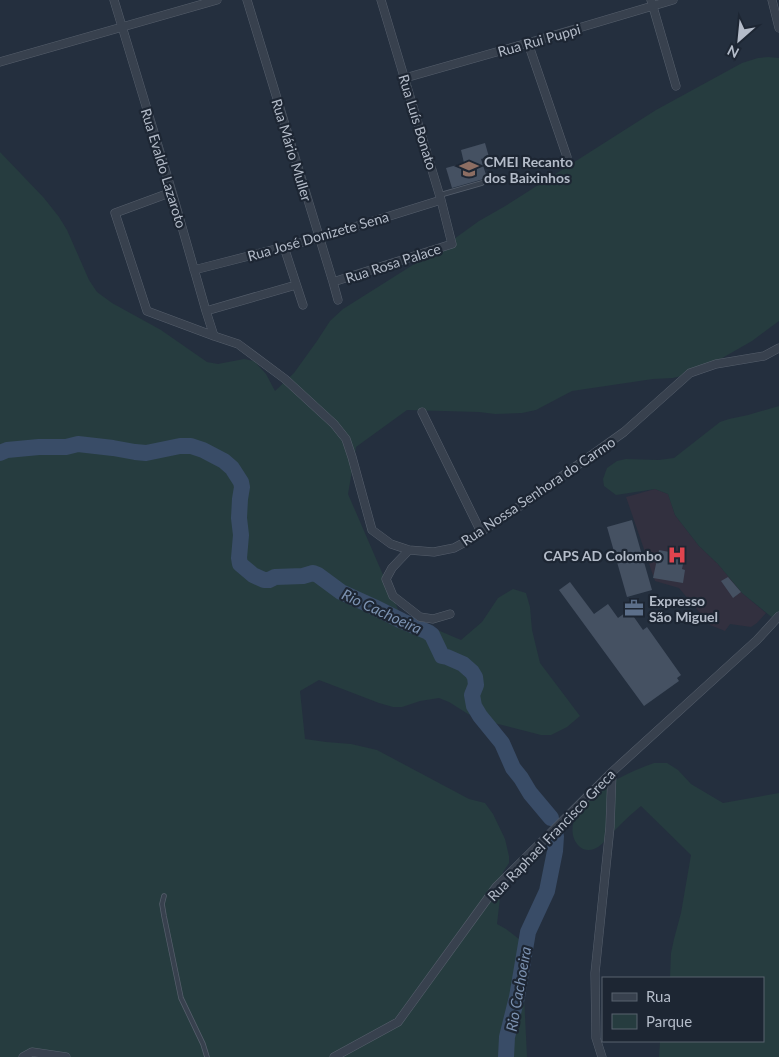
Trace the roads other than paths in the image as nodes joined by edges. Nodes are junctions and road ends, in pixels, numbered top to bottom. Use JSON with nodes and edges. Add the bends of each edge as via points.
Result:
{"nodes":[{"id":1,"x":114,"y":0,"type":"edge"},
{"id":2,"x":217,"y":0,"type":"edge"},
{"id":3,"x":247,"y":0,"type":"edge"},
{"id":4,"x":381,"y":0,"type":"edge"},
{"id":5,"x":672,"y":0,"type":"edge"},
{"id":6,"x":772,"y":0,"type":"edge"},
{"id":7,"x":652,"y":3,"type":"edge"},
{"id":8,"x":122,"y":28,"type":"junction"},
{"id":9,"x":779,"y":28,"type":"edge"},
{"id":10,"x":528,"y":43,"type":"junction"},
{"id":11,"x":0,"y":62,"type":"edge"},
{"id":12,"x":405,"y":78,"type":"junction"},
{"id":13,"x":676,"y":86,"type":"dead end"},
{"id":14,"x":567,"y":157,"type":"dead end"},
{"id":15,"x":482,"y":183,"type":"dead end"},
{"id":16,"x":172,"y":192,"type":"junction"},
{"id":17,"x":441,"y":198,"type":"junction"},
{"id":18,"x":319,"y":238,"type":"junction"},
{"id":19,"x":452,"y":244,"type":"joint"},
{"id":20,"x":284,"y":247,"type":"junction"},
{"id":21,"x":194,"y":270,"type":"junction"},
{"id":22,"x":333,"y":282,"type":"junction"},
{"id":23,"x":296,"y":285,"type":"junction"},
{"id":24,"x":338,"y":300,"type":"dead end"},
{"id":25,"x":303,"y":305,"type":"dead end"},
{"id":26,"x":206,"y":311,"type":"junction"},
{"id":27,"x":214,"y":336,"type":"junction"},
{"id":28,"x":779,"y":348,"type":"edge"},
{"id":29,"x":422,"y":412,"type":"dead end"},
{"id":30,"x":481,"y":532,"type":"junction"},
{"id":31,"x":409,"y":550,"type":"junction"},
{"id":32,"x":450,"y":614,"type":"dead end"},
{"id":33,"x":779,"y":616,"type":"edge"},
{"id":34,"x":612,"y":772,"type":"junction"},
{"id":35,"x":164,"y":896,"type":"dead end"},
{"id":36,"x":23,"y":1057,"type":"edge"},
{"id":37,"x":66,"y":1057,"type":"edge"},
{"id":38,"x":207,"y":1057,"type":"edge"},
{"id":39,"x":334,"y":1057,"type":"edge"},
{"id":40,"x":602,"y":1057,"type":"edge"}],
"edges":[{"from":1,"to":8,"type":"street","name":"Rua Evaldo Lazaroto"},
{"from":2,"to":8,"type":"street"},
{"from":3,"to":18,"type":"street","name":"Rua Mário Muller"},
{"from":4,"to":12,"type":"street","name":"Rua Luís Bonato"},
{"from":5,"to":7,"type":"street","name":"Rua Rui Puppi"},
{"from":6,"to":9,"type":"street"},
{"from":7,"to":10,"type":"street","name":"Rua Rui Puppi"},
{"from":7,"to":13,"type":"street"},
{"from":8,"to":11,"type":"street"},
{"from":8,"to":16,"type":"street","name":"Rua Evaldo Lazaroto"},
{"from":10,"to":12,"type":"street","name":"Rua Rui Puppi"},
{"from":10,"to":14,"type":"street"},
{"from":12,"to":17,"type":"street","name":"Rua Luís Bonato"},
{"from":15,"to":17,"type":"lane"},
{"from":16,"to":21,"type":"street","name":"Rua Evaldo Lazaroto"},
{"from":16,"to":27,"type":"street","name":"Rua Nossa Senhora do Carmo","via":[[115,213],[147,311]]},
{"from":17,"to":18,"type":"street","name":"Rua José Donizete Sena"},
{"from":17,"to":19,"type":"street","name":"Rua Luís Bonato"},
{"from":18,"to":20,"type":"street","name":"Rua José Donizete Sena"},
{"from":18,"to":22,"type":"street","name":"Rua Mário Muller"},
{"from":19,"to":22,"type":"street","name":"Rua Rosa Palace"},
{"from":20,"to":21,"type":"street","name":"Rua José Donizete Sena"},
{"from":20,"to":23,"type":"street"},
{"from":21,"to":26,"type":"street","name":"Rua Evaldo Lazaroto"},
{"from":22,"to":24,"type":"street","name":"Rua Mário Muller"},
{"from":23,"to":25,"type":"street"},
{"from":23,"to":26,"type":"street"},
{"from":26,"to":27,"type":"street","name":"Rua Evaldo Lazaroto"},
{"from":27,"to":31,"type":"street","name":"Rua Nossa Senhora do Carmo","via":[[238,344],[285,379],[334,424],[346,439],[372,530],[391,544]]},
{"from":28,"to":30,"type":"street","name":"Rua Nossa Senhora do Carmo","via":[[764,356],[716,364],[690,373],[624,432]]},
{"from":29,"to":30,"type":"street"},
{"from":30,"to":31,"type":"street","name":"Rua Nossa Senhora do Carmo","via":[[454,548],[434,552]]},
{"from":31,"to":32,"type":"street","via":[[386,579],[393,596],[420,617],[433,619]]},
{"from":33,"to":34,"type":"street","name":"Rua Raphael Francisco Greca","via":[[757,640]]},
{"from":34,"to":39,"type":"street","name":"Rua Raphael Francisco Greca","via":[[496,887],[398,1022]]},
{"from":34,"to":40,"type":"street","via":[[596,972],[596,1038]]},
{"from":35,"to":38,"type":"lane","via":[[162,904],[180,998]]},
{"from":36,"to":37,"type":"street","via":[[32,1052]]}]}
